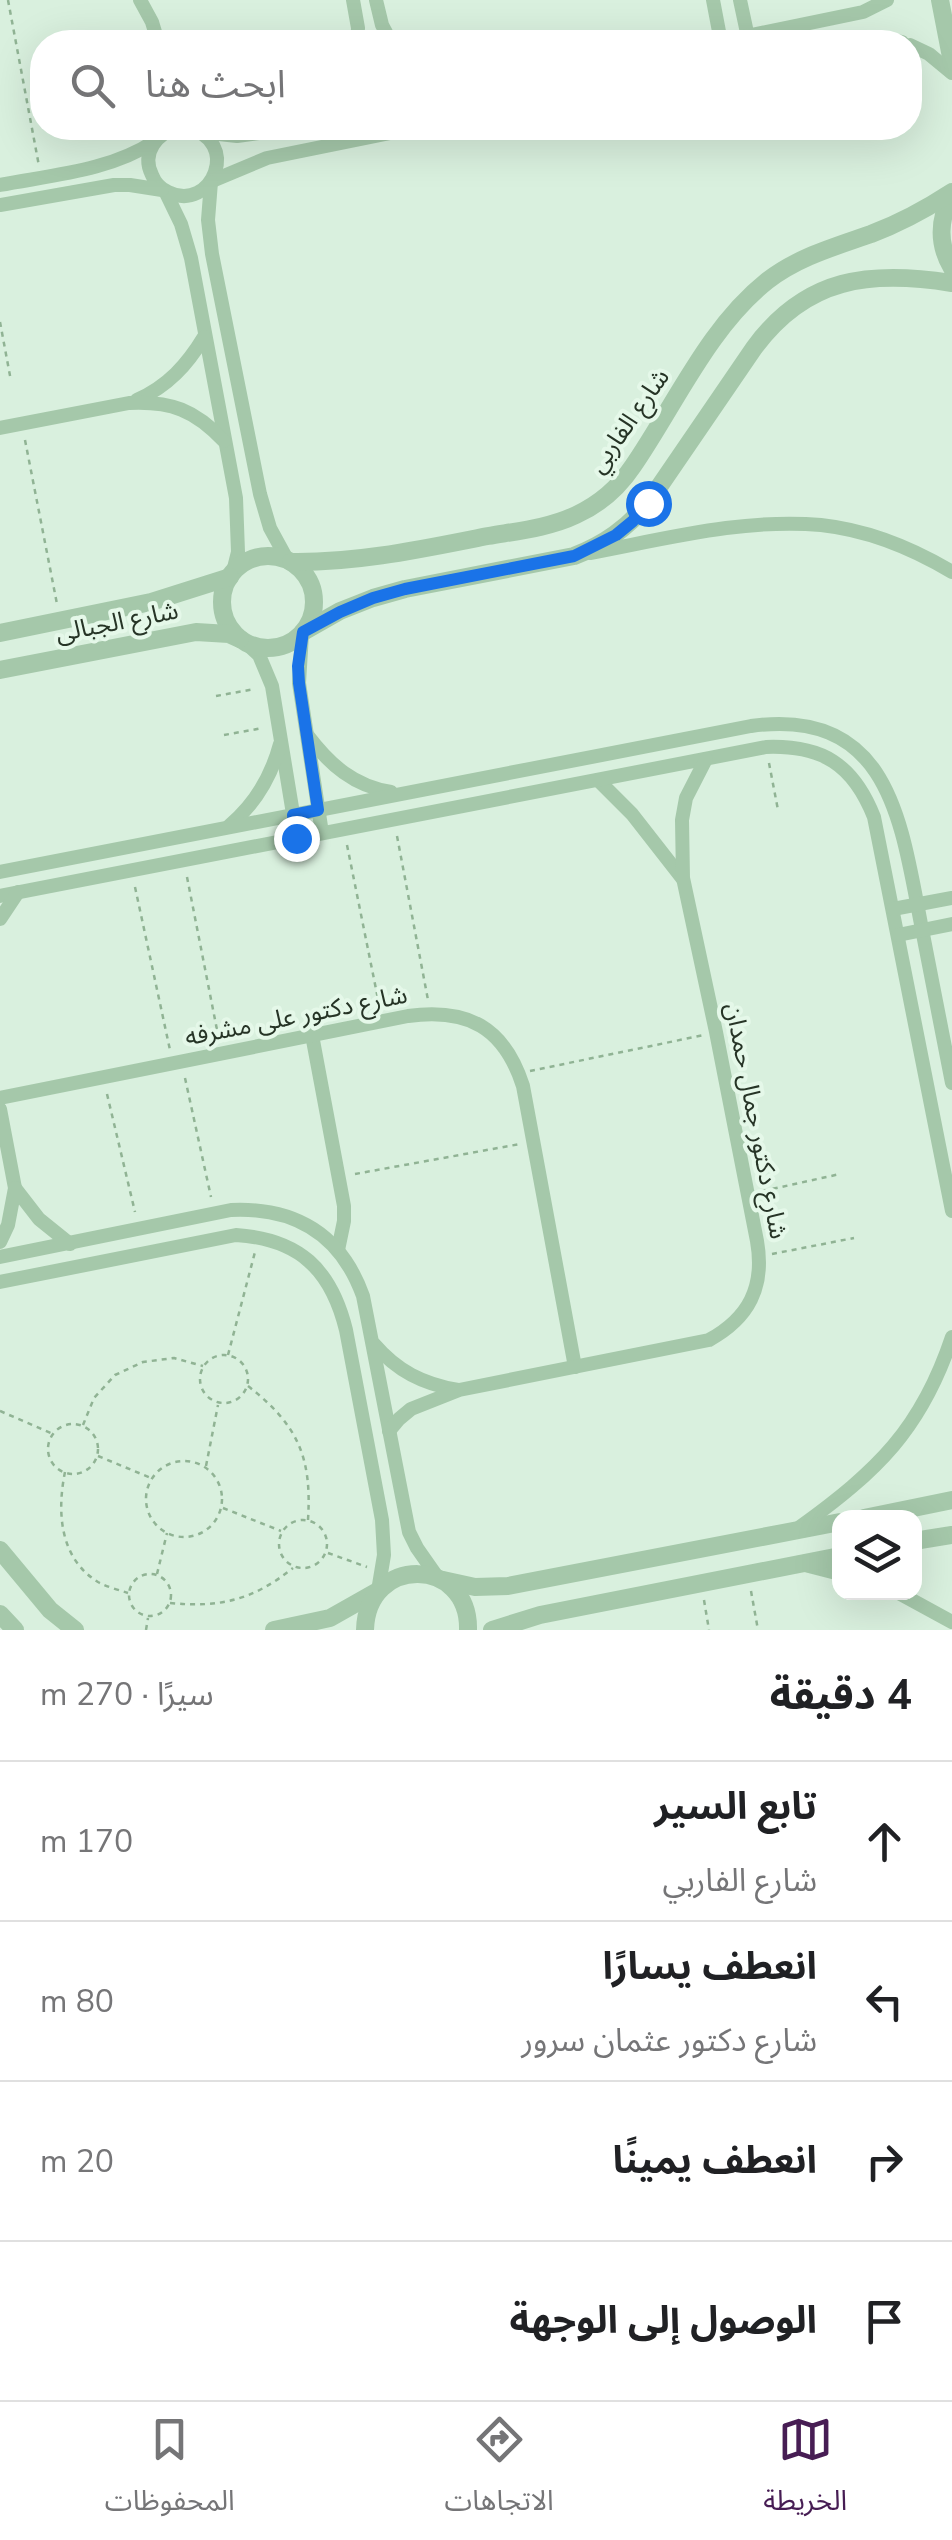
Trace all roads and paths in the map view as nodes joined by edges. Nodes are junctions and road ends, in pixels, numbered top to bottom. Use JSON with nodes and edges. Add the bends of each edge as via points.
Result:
{"nodes":[{"id":1,"x":8,"y":0,"type":"edge"},
{"id":2,"x":140,"y":0,"type":"edge"},
{"id":3,"x":352,"y":0,"type":"edge"},
{"id":4,"x":376,"y":0,"type":"edge"},
{"id":5,"x":713,"y":0,"type":"edge"},
{"id":6,"x":740,"y":0,"type":"edge"},
{"id":7,"x":887,"y":0,"type":"edge"},
{"id":8,"x":940,"y":0,"type":"edge"},
{"id":9,"x":154,"y":30,"type":"edge"},
{"id":10,"x":358,"y":30,"type":"edge"},
{"id":11,"x":385,"y":30,"type":"edge"},
{"id":12,"x":718,"y":30,"type":"edge"},
{"id":13,"x":746,"y":30,"type":"edge"},
{"id":14,"x":789,"y":30,"type":"edge"},
{"id":15,"x":922,"y":50,"type":"edge"},
{"id":16,"x":952,"y":62,"type":"edge"},
{"id":17,"x":952,"y":73,"type":"edge"},
{"id":18,"x":30,"y":118,"type":"edge"},
{"id":19,"x":34,"y":140,"type":"edge"},
{"id":20,"x":151,"y":140,"type":"edge"},
{"id":21,"x":155,"y":140,"type":"edge"},
{"id":22,"x":208,"y":140,"type":"edge"},
{"id":23,"x":356,"y":140,"type":"edge"},
{"id":24,"x":41,"y":177,"type":"junction"},
{"id":25,"x":211,"y":182,"type":"junction"},
{"id":26,"x":0,"y":185,"type":"edge"},
{"id":27,"x":165,"y":191,"type":"junction"},
{"id":28,"x":952,"y":193,"type":"edge"},
{"id":29,"x":0,"y":205,"type":"edge"},
{"id":30,"x":952,"y":268,"type":"edge"},
{"id":31,"x":952,"y":283,"type":"edge"},
{"id":32,"x":0,"y":322,"type":"edge"},
{"id":33,"x":204,"y":337,"type":"junction"},
{"id":34,"x":11,"y":381,"type":"dead end"},
{"id":35,"x":128,"y":404,"type":"junction"},
{"id":36,"x":22,"y":424,"type":"junction"},
{"id":37,"x":0,"y":428,"type":"edge"},
{"id":38,"x":225,"y":441,"type":"junction"},
{"id":39,"x":574,"y":556,"type":"junction"},
{"id":40,"x":290,"y":562,"type":"junction"},
{"id":41,"x":952,"y":572,"type":"edge"},
{"id":42,"x":232,"y":575,"type":"junction"},
{"id":43,"x":60,"y":620,"type":"junction"},
{"id":44,"x":0,"y":632,"type":"edge"},
{"id":45,"x":302,"y":633,"type":"junction"},
{"id":46,"x":244,"y":641,"type":"junction"},
{"id":47,"x":0,"y":670,"type":"edge"},
{"id":48,"x":272,"y":686,"type":"junction"},
{"id":49,"x":216,"y":696,"type":"dead end"},
{"id":50,"x":751,"y":726,"type":"junction"},
{"id":51,"x":280,"y":732,"type":"junction"},
{"id":52,"x":306,"y":734,"type":"junction"},
{"id":53,"x":224,"y":735,"type":"dead end"},
{"id":54,"x":760,"y":748,"type":"junction"},
{"id":55,"x":706,"y":759,"type":"junction"},
{"id":56,"x":598,"y":780,"type":"junction"},
{"id":57,"x":402,"y":794,"type":"junction"},
{"id":58,"x":318,"y":810,"type":"junction"},
{"id":59,"x":778,"y":810,"type":"dead end"},
{"id":60,"x":293,"y":815,"type":"junction"},
{"id":61,"x":394,"y":820,"type":"junction"},
{"id":62,"x":227,"y":828,"type":"junction"},
{"id":63,"x":344,"y":829,"type":"junction"},
{"id":64,"x":322,"y":834,"type":"junction"},
{"id":65,"x":296,"y":838,"type":"junction"},
{"id":66,"x":183,"y":860,"type":"junction"},
{"id":67,"x":131,"y":870,"type":"junction"},
{"id":68,"x":0,"y":872,"type":"edge"},
{"id":69,"x":683,"y":878,"type":"junction"},
{"id":70,"x":18,"y":892,"type":"junction"},
{"id":71,"x":0,"y":896,"type":"edge"},
{"id":72,"x":952,"y":898,"type":"edge"},
{"id":73,"x":917,"y":904,"type":"junction"},
{"id":74,"x":893,"y":910,"type":"junction"},
{"id":75,"x":0,"y":918,"type":"edge"},
{"id":76,"x":952,"y":924,"type":"edge"},
{"id":77,"x":922,"y":930,"type":"junction"},
{"id":78,"x":898,"y":935,"type":"junction"},
{"id":79,"x":431,"y":1012,"type":"junction"},
{"id":80,"x":383,"y":1021,"type":"junction"},
{"id":81,"x":716,"y":1032,"type":"junction"},
{"id":82,"x":312,"y":1035,"type":"junction"},
{"id":83,"x":222,"y":1053,"type":"junction"},
{"id":84,"x":177,"y":1063,"type":"junction"},
{"id":85,"x":519,"y":1073,"type":"junction"},
{"id":86,"x":104,"y":1078,"type":"junction"},
{"id":87,"x":952,"y":1083,"type":"edge"},
{"id":88,"x":0,"y":1098,"type":"edge"},
{"id":89,"x":0,"y":1110,"type":"edge"},
{"id":90,"x":534,"y":1142,"type":"junction"},
{"id":91,"x":840,"y":1174,"type":"dead end"},
{"id":92,"x":339,"y":1176,"type":"junction"},
{"id":93,"x":15,"y":1188,"type":"junction"},
{"id":94,"x":748,"y":1194,"type":"junction"},
{"id":95,"x":952,"y":1211,"type":"edge"},
{"id":96,"x":215,"y":1214,"type":"junction"},
{"id":97,"x":293,"y":1218,"type":"junction"},
{"id":98,"x":139,"y":1230,"type":"junction"},
{"id":99,"x":259,"y":1236,"type":"junction"},
{"id":100,"x":854,"y":1238,"type":"dead end"},
{"id":101,"x":0,"y":1242,"type":"edge"},
{"id":102,"x":282,"y":1242,"type":"junction"},
{"id":103,"x":70,"y":1244,"type":"junction"},
{"id":104,"x":338,"y":1250,"type":"junction"},
{"id":105,"x":760,"y":1256,"type":"junction"},
{"id":106,"x":0,"y":1257,"type":"edge"},
{"id":107,"x":0,"y":1282,"type":"edge"},
{"id":108,"x":952,"y":1337,"type":"edge"},
{"id":109,"x":372,"y":1340,"type":"junction"},
{"id":110,"x":228,"y":1355,"type":"junction"},
{"id":111,"x":204,"y":1366,"type":"junction"},
{"id":112,"x":575,"y":1367,"type":"junction"},
{"id":113,"x":248,"y":1386,"type":"junction"},
{"id":114,"x":459,"y":1390,"type":"junction"},
{"id":115,"x":218,"y":1403,"type":"junction"},
{"id":116,"x":0,"y":1411,"type":"edge"},
{"id":117,"x":82,"y":1426,"type":"junction"},
{"id":118,"x":389,"y":1431,"type":"junction"},
{"id":119,"x":53,"y":1434,"type":"junction"},
{"id":120,"x":96,"y":1455,"type":"junction"},
{"id":121,"x":205,"y":1468,"type":"junction"},
{"id":122,"x":65,"y":1472,"type":"junction"},
{"id":123,"x":152,"y":1479,"type":"junction"},
{"id":124,"x":952,"y":1500,"type":"edge"},
{"id":125,"x":221,"y":1508,"type":"junction"},
{"id":126,"x":903,"y":1510,"type":"edge"},
{"id":127,"x":308,"y":1520,"type":"junction"},
{"id":128,"x":832,"y":1524,"type":"edge"},
{"id":129,"x":282,"y":1531,"type":"junction"},
{"id":130,"x":795,"y":1531,"type":"junction"},
{"id":131,"x":168,"y":1533,"type":"junction"},
{"id":132,"x":952,"y":1535,"type":"edge"},
{"id":133,"x":922,"y":1540,"type":"edge"},
{"id":134,"x":0,"y":1550,"type":"edge"},
{"id":135,"x":326,"y":1552,"type":"junction"},
{"id":136,"x":832,"y":1558,"type":"edge"},
{"id":137,"x":800,"y":1564,"type":"junction"},
{"id":138,"x":295,"y":1567,"type":"junction"},
{"id":139,"x":832,"y":1572,"type":"edge"},
{"id":140,"x":748,"y":1574,"type":"junction"},
{"id":141,"x":157,"y":1575,"type":"junction"},
{"id":142,"x":440,"y":1579,"type":"junction"},
{"id":143,"x":700,"y":1584,"type":"junction"},
{"id":144,"x":379,"y":1585,"type":"junction"},
{"id":145,"x":128,"y":1593,"type":"junction"},
{"id":146,"x":912,"y":1600,"type":"edge"},
{"id":147,"x":170,"y":1603,"type":"junction"},
{"id":148,"x":0,"y":1614,"type":"edge"},
{"id":149,"x":148,"y":1616,"type":"junction"},
{"id":150,"x":952,"y":1622,"type":"edge"},
{"id":151,"x":16,"y":1630,"type":"edge"},
{"id":152,"x":75,"y":1630,"type":"edge"},
{"id":153,"x":146,"y":1630,"type":"edge"},
{"id":154,"x":274,"y":1630,"type":"edge"},
{"id":155,"x":366,"y":1630,"type":"edge"},
{"id":156,"x":468,"y":1630,"type":"edge"},
{"id":157,"x":492,"y":1630,"type":"edge"},
{"id":158,"x":710,"y":1630,"type":"edge"},
{"id":159,"x":758,"y":1630,"type":"edge"}],
"edges":[{"from":1,"to":18,"type":"path"},
{"from":2,"to":9,"type":"street"},
{"from":3,"to":10,"type":"street"},
{"from":4,"to":11,"type":"street"},
{"from":5,"to":12,"type":"street"},
{"from":6,"to":13,"type":"street"},
{"from":7,"to":14,"type":"street"},
{"from":8,"to":16,"type":"street"},
{"from":15,"to":17,"type":"street"},
{"from":19,"to":24,"type":"path"},
{"from":20,"to":24,"type":"street","via":[[126,158]]},
{"from":21,"to":27,"type":"street","via":[[149,167]]},
{"from":22,"to":25,"type":"street","via":[[218,163]]},
{"from":23,"to":25,"type":"street","via":[[267,158]]},
{"from":24,"to":26,"type":"street"},
{"from":25,"to":27,"type":"street","via":[[185,196]]},
{"from":25,"to":40,"type":"street","via":[[212,254],[260,494]]},
{"from":27,"to":29,"type":"street","via":[[114,185]]},
{"from":27,"to":33,"type":"street","via":[[187,240]]},
{"from":28,"to":30,"type":"street","via":[[940,224]]},
{"from":28,"to":40,"type":"street","name":"شارع الفاربي","via":[[767,282],[706,351],[616,488],[573,517],[401,553]]},
{"from":31,"to":39,"type":"street","via":[[854,280],[787,311],[633,521]]},
{"from":32,"to":34,"type":"path"},
{"from":33,"to":35,"type":"street","via":[[174,378]]},
{"from":33,"to":38,"type":"street"},
{"from":35,"to":36,"type":"street"},
{"from":35,"to":38,"type":"street","via":[[182,409]]},
{"from":36,"to":37,"type":"street"},
{"from":36,"to":43,"type":"path"},
{"from":38,"to":42,"type":"street","via":[[238,516]]},
{"from":39,"to":41,"type":"street","via":[[746,526],[821,525],[895,544]]},
{"from":39,"to":45,"type":"street","via":[[373,598]]},
{"from":40,"to":42,"type":"street","via":[[265,556]]},
{"from":40,"to":45,"type":"street","via":[[314,594]]},
{"from":42,"to":43,"type":"street","name":"شارع الجبالى","via":[[180,595]]},
{"from":42,"to":46,"type":"street","via":[[223,611]]},
{"from":43,"to":44,"type":"street","name":"شارع الجبالى"},
{"from":45,"to":46,"type":"street","via":[[269,648]]},
{"from":45,"to":52,"type":"street","via":[[298,666]]},
{"from":46,"to":47,"type":"street","name":"شارع الجبالى","via":[[196,632]]},
{"from":46,"to":48,"type":"street","via":[[259,655]]},
{"from":48,"to":49,"type":"path"},
{"from":48,"to":51,"type":"street"},
{"from":50,"to":54,"type":"street"},
{"from":50,"to":57,"type":"street"},
{"from":50,"to":73,"type":"street","via":[[818,729],[874,768],[896,808]]},
{"from":51,"to":53,"type":"path"},
{"from":51,"to":60,"type":"street"},
{"from":51,"to":62,"type":"street","via":[[268,780]]},
{"from":52,"to":57,"type":"street","via":[[357,782]]},
{"from":52,"to":58,"type":"street"},
{"from":54,"to":55,"type":"street"},
{"from":54,"to":59,"type":"path"},
{"from":54,"to":74,"type":"street","via":[[810,750],[849,774],[874,817]]},
{"from":55,"to":56,"type":"street"},
{"from":55,"to":69,"type":"street","name":"شارع دكتور جمال حمدان","via":[[686,798]]},
{"from":56,"to":61,"type":"street"},
{"from":56,"to":69,"type":"street","name":"شارع دكتور جمال حمدان"},
{"from":57,"to":58,"type":"street"},
{"from":58,"to":60,"type":"street"},
{"from":58,"to":64,"type":"street"},
{"from":60,"to":62,"type":"street"},
{"from":60,"to":65,"type":"street"},
{"from":61,"to":63,"type":"street"},
{"from":61,"to":79,"type":"path"},
{"from":62,"to":68,"type":"street"},
{"from":63,"to":64,"type":"street"},
{"from":63,"to":80,"type":"path"},
{"from":64,"to":65,"type":"street"},
{"from":65,"to":66,"type":"street"},
{"from":66,"to":67,"type":"street"},
{"from":66,"to":83,"type":"path"},
{"from":67,"to":70,"type":"street"},
{"from":67,"to":84,"type":"path"},
{"from":69,"to":81,"type":"street","name":"شارع دكتور جمال حمدان"},
{"from":70,"to":71,"type":"street"},
{"from":70,"to":75,"type":"street"},
{"from":72,"to":73,"type":"street"},
{"from":73,"to":74,"type":"street"},
{"from":73,"to":77,"type":"street"},
{"from":74,"to":78,"type":"street"},
{"from":76,"to":77,"type":"street"},
{"from":77,"to":78,"type":"street"},
{"from":77,"to":87,"type":"street"},
{"from":78,"to":95,"type":"street"},
{"from":79,"to":80,"type":"street","name":"شارع دكتور على مشرفه"},
{"from":79,"to":85,"type":"street","name":"شارع دكتور على مشرفه","via":[[478,1024],[502,1044]]},
{"from":80,"to":82,"type":"street","name":"شارع دكتور على مشرفه"},
{"from":81,"to":85,"type":"path"},
{"from":81,"to":94,"type":"street","name":"شارع دكتور جمال حمدان"},
{"from":82,"to":83,"type":"street","name":"شارع دكتور على مشرفه"},
{"from":82,"to":92,"type":"street"},
{"from":83,"to":84,"type":"street","name":"شارع دكتور على مشرفه"},
{"from":84,"to":86,"type":"street","name":"شارع دكتور على مشرفه"},
{"from":84,"to":96,"type":"path"},
{"from":85,"to":90,"type":"street","name":"شارع دكتور على مشرفه"},
{"from":86,"to":88,"type":"street","name":"شارع دكتور على مشرفه"},
{"from":86,"to":98,"type":"path"},
{"from":89,"to":93,"type":"street"},
{"from":90,"to":92,"type":"path"},
{"from":90,"to":112,"type":"street","name":"شارع دكتور على مشرفه"},
{"from":91,"to":94,"type":"path"},
{"from":92,"to":104,"type":"street","via":[[344,1221]]},
{"from":93,"to":101,"type":"street"},
{"from":93,"to":103,"type":"street"},
{"from":94,"to":105,"type":"street","name":"شارع دكتور جمال حمدان"},
{"from":96,"to":97,"type":"street","via":[[252,1210]]},
{"from":96,"to":98,"type":"street"},
{"from":97,"to":102,"type":"street"},
{"from":97,"to":104,"type":"street"},
{"from":98,"to":103,"type":"street"},
{"from":99,"to":102,"type":"street"},
{"from":99,"to":107,"type":"street","via":[[212,1238]]},
{"from":99,"to":110,"type":"path"},
{"from":100,"to":105,"type":"path"},
{"from":102,"to":144,"type":"street","via":[[317,1268],[340,1305],[382,1520]]},
{"from":103,"to":106,"type":"street"},
{"from":104,"to":109,"type":"street","via":[[357,1280]]},
{"from":105,"to":112,"type":"street","name":"شارع دكتور جمال حمدان","via":[[755,1292],[724,1332]]},
{"from":108,"to":130,"type":"street","via":[[924,1405],[902,1438],[847,1493]]},
{"from":109,"to":114,"type":"street","name":"شارع دكتور جمال حمدان","via":[[401,1370]]},
{"from":109,"to":118,"type":"street"},
{"from":110,"to":111,"type":"path"},
{"from":110,"to":113,"type":"path","via":[[245,1366]]},
{"from":111,"to":115,"type":"path","via":[[200,1385]]},
{"from":111,"to":117,"type":"path","via":[[174,1358],[115,1375],[94,1398]]},
{"from":112,"to":114,"type":"street","name":"شارع دكتور جمال حمدان"},
{"from":113,"to":115,"type":"path","via":[[236,1401]]},
{"from":113,"to":127,"type":"path","via":[[292,1430],[305,1458]]},
{"from":114,"to":118,"type":"street","name":"شارع دكتور جمال حمدان","via":[[411,1409]]},
{"from":115,"to":121,"type":"path"},
{"from":116,"to":119,"type":"path"},
{"from":117,"to":119,"type":"path","via":[[69,1424]]},
{"from":117,"to":120,"type":"path","via":[[95,1438]]},
{"from":118,"to":142,"type":"street","via":[[409,1532]]},
{"from":119,"to":122,"type":"path","via":[[48,1453]]},
{"from":120,"to":122,"type":"path","via":[[84,1470]]},
{"from":120,"to":123,"type":"path"},
{"from":121,"to":123,"type":"path","via":[[172,1463]]},
{"from":121,"to":125,"type":"path","via":[[221,1489]]},
{"from":122,"to":145,"type":"path","via":[[60,1522],[67,1544],[97,1581]]},
{"from":123,"to":131,"type":"path","via":[[148,1509]]},
{"from":124,"to":126,"type":"street"},
{"from":125,"to":129,"type":"path"},
{"from":125,"to":131,"type":"path","via":[[200,1533]]},
{"from":127,"to":129,"type":"path"},
{"from":127,"to":135,"type":"path","via":[[324,1532]]},
{"from":128,"to":130,"type":"street"},
{"from":129,"to":138,"type":"path","via":[[280,1553]]},
{"from":130,"to":142,"type":"street","via":[[508,1586]]},
{"from":131,"to":141,"type":"path"},
{"from":132,"to":133,"type":"street"},
{"from":134,"to":152,"type":"street"},
{"from":135,"to":138,"type":"path","via":[[311,1568]]},
{"from":135,"to":144,"type":"path"},
{"from":136,"to":137,"type":"street"},
{"from":137,"to":139,"type":"street"},
{"from":137,"to":140,"type":"street"},
{"from":138,"to":147,"type":"path","via":[[237,1600]]},
{"from":140,"to":143,"type":"street"},
{"from":140,"to":159,"type":"path"},
{"from":141,"to":145,"type":"path","via":[[138,1578]]},
{"from":141,"to":147,"type":"path","via":[[168,1584]]},
{"from":142,"to":144,"type":"street","via":[[413,1574]]},
{"from":142,"to":156,"type":"street","via":[[462,1599]]},
{"from":143,"to":157,"type":"street"},
{"from":143,"to":158,"type":"path"},
{"from":144,"to":154,"type":"street","via":[[330,1618]]},
{"from":144,"to":155,"type":"street"},
{"from":145,"to":149,"type":"path","via":[[136,1612]]},
{"from":146,"to":150,"type":"street"},
{"from":147,"to":149,"type":"path"},
{"from":148,"to":151,"type":"street"},
{"from":149,"to":153,"type":"path"}]}
